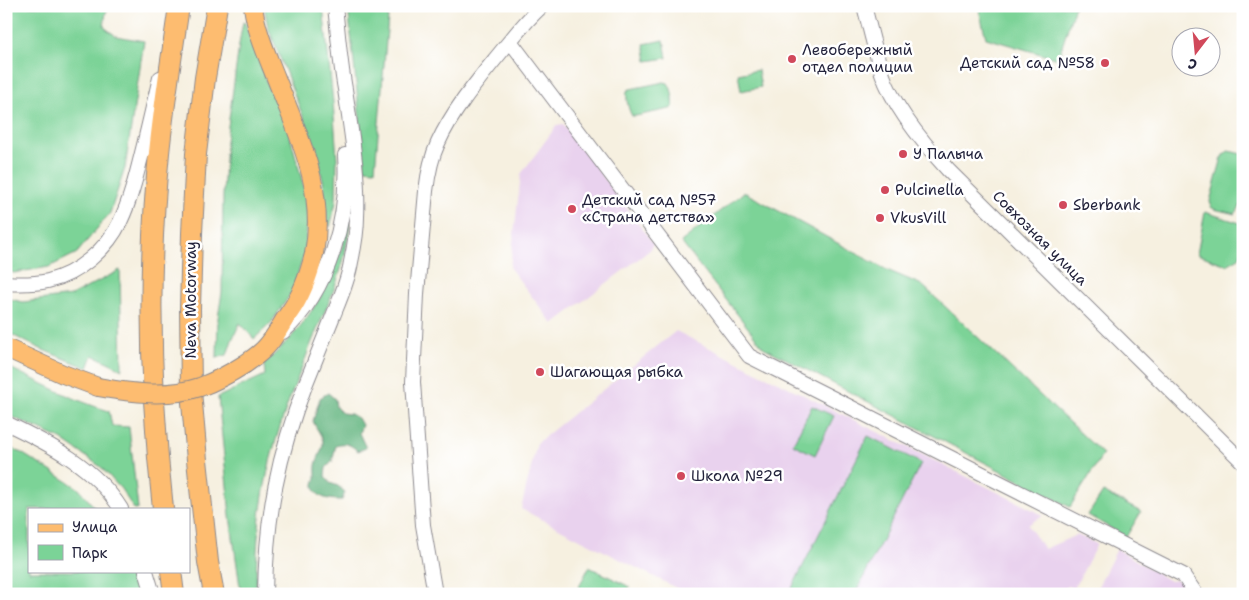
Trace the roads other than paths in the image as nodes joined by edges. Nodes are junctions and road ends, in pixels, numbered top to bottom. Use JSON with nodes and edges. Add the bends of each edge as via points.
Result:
{"nodes":[{"id":1,"x":179,"y":6,"type":"edge"},
{"id":2,"x":217,"y":6,"type":"edge"},
{"id":3,"x":253,"y":6,"type":"edge"},
{"id":4,"x":335,"y":6,"type":"edge"},
{"id":5,"x":542,"y":6,"type":"edge"},
{"id":6,"x":864,"y":6,"type":"edge"},
{"id":7,"x":510,"y":41,"type":"junction"},
{"id":8,"x":340,"y":62,"type":"junction"},
{"id":9,"x":6,"y":283,"type":"edge"},
{"id":10,"x":266,"y":347,"type":"junction"},
{"id":11,"x":6,"y":348,"type":"edge"},
{"id":12,"x":6,"y":423,"type":"edge"},
{"id":13,"x":1243,"y":462,"type":"edge"},
{"id":14,"x":120,"y":508,"type":"edge"},
{"id":15,"x":163,"y":508,"type":"edge"},
{"id":16,"x":146,"y":572,"type":"edge"},
{"id":17,"x":171,"y":572,"type":"edge"},
{"id":18,"x":153,"y":594,"type":"edge"},
{"id":19,"x":174,"y":594,"type":"edge"},
{"id":20,"x":214,"y":594,"type":"edge"},
{"id":21,"x":266,"y":594,"type":"edge"},
{"id":22,"x":435,"y":594,"type":"edge"},
{"id":23,"x":1196,"y":594,"type":"edge"}],
"edges":[{"from":1,"to":9,"type":"street","via":[[139,164],[119,223],[91,259],[73,271],[50,280]]},
{"from":1,"to":15,"type":"highway","via":[[159,153],[153,231],[153,394]]},
{"from":2,"to":20,"type":"highway","name":"Neva Motorway","via":[[196,154],[190,309],[196,460]]},
{"from":3,"to":10,"type":"main road","via":[[269,59],[306,154],[316,206],[316,238],[308,276],[293,308]]},
{"from":4,"to":8,"type":"street"},
{"from":5,"to":7,"type":"street"},
{"from":6,"to":13,"type":"street","name":"Совхозная улица","via":[[890,93],[933,153]]},
{"from":7,"to":22,"type":"street","via":[[447,126],[428,174],[417,294],[414,396],[423,524]]},
{"from":7,"to":23,"type":"street","via":[[749,356],[1183,576]]},
{"from":8,"to":10,"type":"street","via":[[346,168],[337,235],[323,276],[304,309]]},
{"from":8,"to":21,"type":"street","via":[[357,193],[355,241],[343,292],[279,464],[269,523]]},
{"from":10,"to":11,"type":"main road","bridge":true,"via":[[224,377],[199,387],[178,392],[139,393],[98,386]]},
{"from":12,"to":14,"type":"street","via":[[87,469]]},
{"from":16,"to":18,"type":"street"},
{"from":17,"to":19,"type":"highway"}]}
